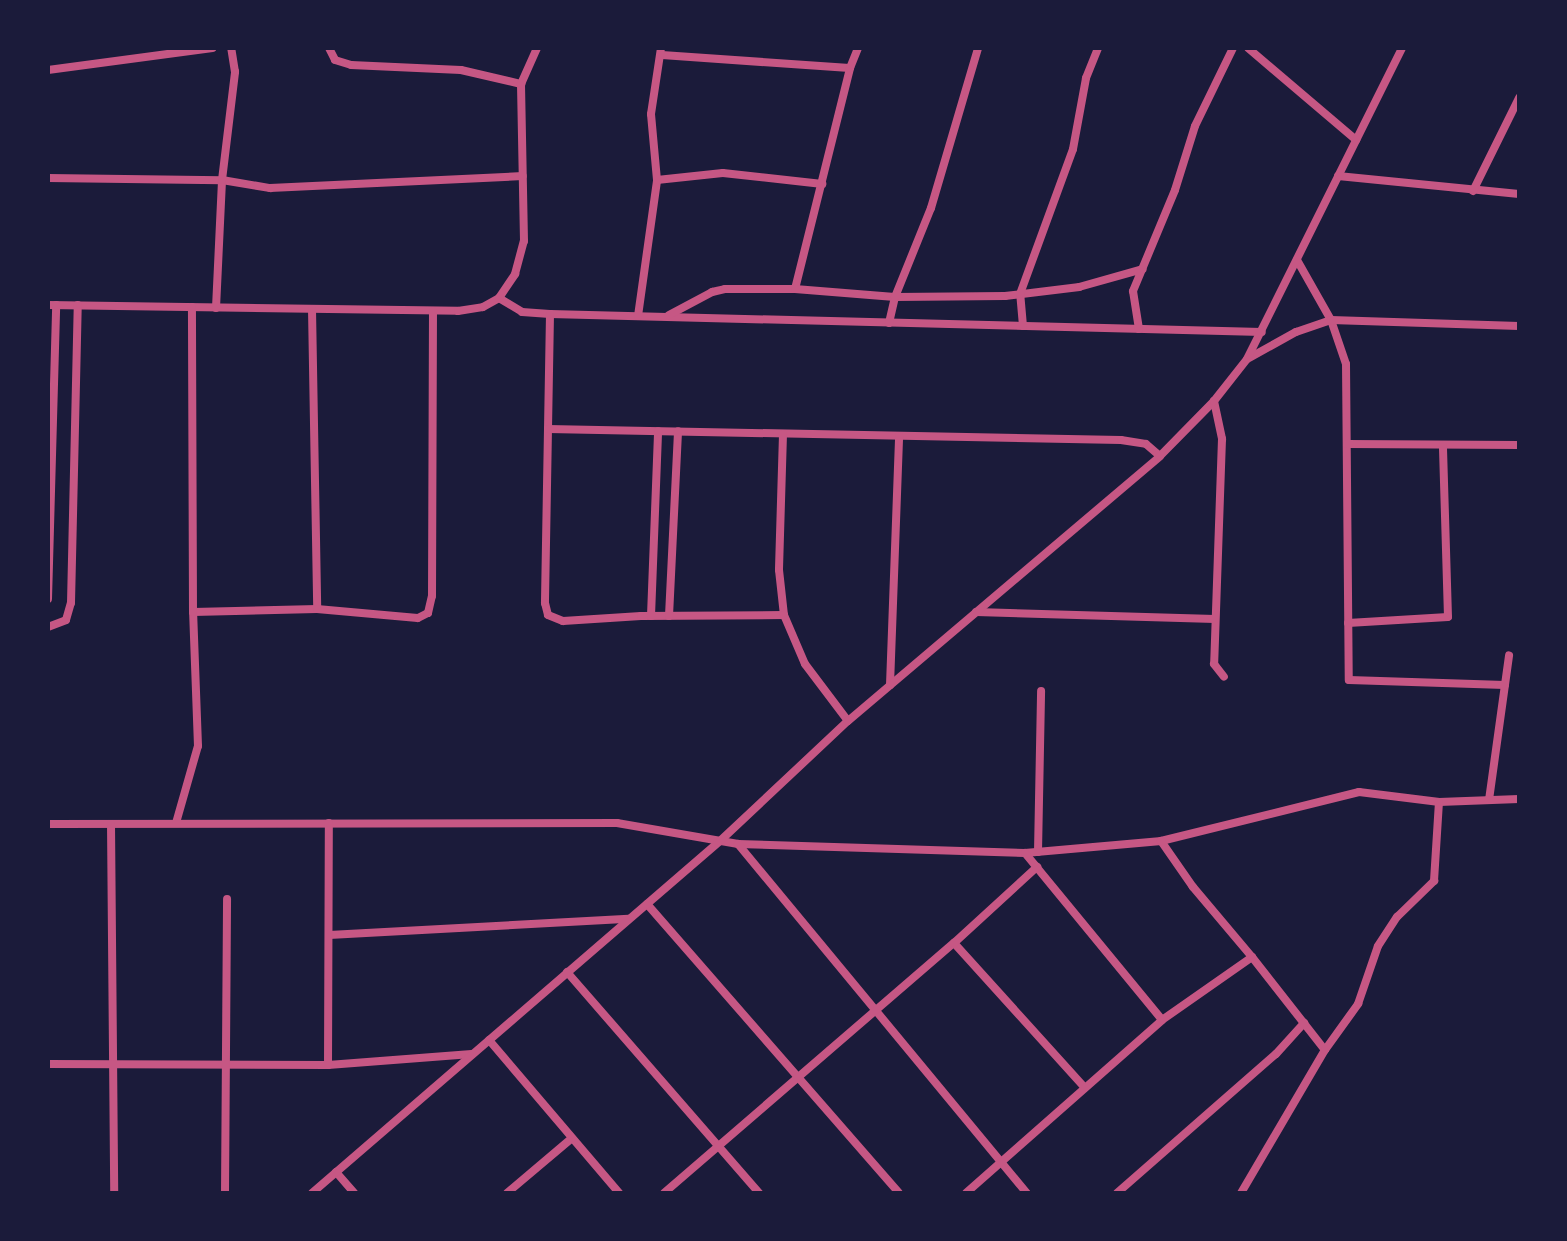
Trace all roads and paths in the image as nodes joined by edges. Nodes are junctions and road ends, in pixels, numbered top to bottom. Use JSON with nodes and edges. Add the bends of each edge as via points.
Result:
{"nodes":[{"id":1,"x":213,"y":48,"type":"edge"},
{"id":2,"x":231,"y":48,"type":"edge"},
{"id":3,"x":329,"y":48,"type":"edge"},
{"id":4,"x":537,"y":48,"type":"edge"},
{"id":5,"x":858,"y":48,"type":"edge"},
{"id":6,"x":978,"y":48,"type":"edge"},
{"id":7,"x":1098,"y":48,"type":"edge"},
{"id":8,"x":1233,"y":48,"type":"edge"},
{"id":9,"x":1248,"y":48,"type":"edge"},
{"id":10,"x":1402,"y":48,"type":"edge"},
{"id":11,"x":661,"y":52,"type":"edge"},
{"id":12,"x":850,"y":68,"type":"junction"},
{"id":13,"x":48,"y":70,"type":"edge"},
{"id":14,"x":521,"y":84,"type":"junction"},
{"id":15,"x":1519,"y":98,"type":"edge"},
{"id":16,"x":1356,"y":140,"type":"junction"},
{"id":17,"x":523,"y":176,"type":"junction"},
{"id":18,"x":1338,"y":176,"type":"junction"},
{"id":19,"x":48,"y":178,"type":"edge"},
{"id":20,"x":222,"y":180,"type":"junction"},
{"id":21,"x":657,"y":180,"type":"junction"},
{"id":22,"x":822,"y":184,"type":"junction"},
{"id":23,"x":1473,"y":191,"type":"junction"},
{"id":24,"x":1519,"y":194,"type":"edge"},
{"id":25,"x":1297,"y":260,"type":"junction"},
{"id":26,"x":1143,"y":269,"type":"junction"},
{"id":27,"x":795,"y":289,"type":"junction"},
{"id":28,"x":1020,"y":294,"type":"junction"},
{"id":29,"x":895,"y":297,"type":"junction"},
{"id":30,"x":499,"y":298,"type":"junction"},
{"id":31,"x":52,"y":305,"type":"edge"},
{"id":32,"x":78,"y":305,"type":"junction"},
{"id":33,"x":192,"y":307,"type":"junction"},
{"id":34,"x":216,"y":308,"type":"junction"},
{"id":35,"x":312,"y":309,"type":"junction"},
{"id":36,"x":433,"y":311,"type":"junction"},
{"id":37,"x":550,"y":314,"type":"junction"},
{"id":38,"x":638,"y":316,"type":"junction"},
{"id":39,"x":666,"y":317,"type":"junction"},
{"id":40,"x":1331,"y":320,"type":"junction"},
{"id":41,"x":889,"y":323,"type":"junction"},
{"id":42,"x":1023,"y":326,"type":"junction"},
{"id":43,"x":1519,"y":326,"type":"edge"},
{"id":44,"x":1139,"y":329,"type":"junction"},
{"id":45,"x":1262,"y":332,"type":"junction"},
{"id":46,"x":1247,"y":359,"type":"junction"},
{"id":47,"x":1214,"y":401,"type":"junction"},
{"id":48,"x":548,"y":429,"type":"junction"},
{"id":49,"x":658,"y":431,"type":"junction"},
{"id":50,"x":678,"y":431,"type":"junction"},
{"id":51,"x":783,"y":434,"type":"junction"},
{"id":52,"x":899,"y":436,"type":"junction"},
{"id":53,"x":1347,"y":444,"type":"junction"},
{"id":54,"x":1443,"y":445,"type":"junction"},
{"id":55,"x":1519,"y":445,"type":"edge"},
{"id":56,"x":1160,"y":456,"type":"junction"},
{"id":57,"x":48,"y":599,"type":"edge"},
{"id":58,"x":317,"y":609,"type":"junction"},
{"id":59,"x":193,"y":612,"type":"junction"},
{"id":60,"x":976,"y":612,"type":"junction"},
{"id":61,"x":784,"y":615,"type":"junction"},
{"id":62,"x":651,"y":616,"type":"junction"},
{"id":63,"x":669,"y":616,"type":"junction"},
{"id":64,"x":1215,"y":619,"type":"junction"},
{"id":65,"x":1348,"y":623,"type":"junction"},
{"id":66,"x":48,"y":627,"type":"edge"},
{"id":67,"x":1509,"y":655,"type":"dead end"},
{"id":68,"x":1224,"y":677,"type":"dead end"},
{"id":69,"x":890,"y":685,"type":"junction"},
{"id":70,"x":1505,"y":685,"type":"junction"},
{"id":71,"x":1041,"y":691,"type":"dead end"},
{"id":72,"x":848,"y":721,"type":"junction"},
{"id":73,"x":1519,"y":799,"type":"edge"},
{"id":74,"x":1489,"y":800,"type":"junction"},
{"id":75,"x":1439,"y":802,"type":"junction"},
{"id":76,"x":176,"y":823,"type":"junction"},
{"id":77,"x":329,"y":823,"type":"junction"},
{"id":78,"x":48,"y":824,"type":"edge"},
{"id":79,"x":111,"y":824,"type":"junction"},
{"id":80,"x":720,"y":841,"type":"junction"},
{"id":81,"x":1161,"y":841,"type":"junction"},
{"id":82,"x":738,"y":844,"type":"junction"},
{"id":83,"x":1038,"y":852,"type":"junction"},
{"id":84,"x":1025,"y":853,"type":"junction"},
{"id":85,"x":1037,"y":867,"type":"junction"},
{"id":86,"x":227,"y":899,"type":"dead end"},
{"id":87,"x":647,"y":904,"type":"junction"},
{"id":88,"x":629,"y":919,"type":"junction"},
{"id":89,"x":329,"y":935,"type":"junction"},
{"id":90,"x":954,"y":943,"type":"junction"},
{"id":91,"x":1252,"y":957,"type":"junction"},
{"id":92,"x":567,"y":972,"type":"junction"},
{"id":93,"x":872,"y":1010,"type":"junction"},
{"id":94,"x":1162,"y":1020,"type":"junction"},
{"id":95,"x":1304,"y":1023,"type":"junction"},
{"id":96,"x":489,"y":1040,"type":"junction"},
{"id":97,"x":1325,"y":1050,"type":"junction"},
{"id":98,"x":473,"y":1054,"type":"junction"},
{"id":99,"x":48,"y":1064,"type":"edge"},
{"id":100,"x":113,"y":1064,"type":"junction"},
{"id":101,"x":226,"y":1064,"type":"junction"},
{"id":102,"x":328,"y":1065,"type":"junction"},
{"id":103,"x":796,"y":1077,"type":"junction"},
{"id":104,"x":1085,"y":1088,"type":"junction"},
{"id":105,"x":572,"y":1138,"type":"junction"},
{"id":106,"x":716,"y":1147,"type":"junction"},
{"id":107,"x":1000,"y":1162,"type":"junction"},
{"id":108,"x":336,"y":1172,"type":"junction"},
{"id":109,"x":114,"y":1193,"type":"edge"},
{"id":110,"x":225,"y":1193,"type":"edge"},
{"id":111,"x":312,"y":1193,"type":"edge"},
{"id":112,"x":354,"y":1193,"type":"edge"},
{"id":113,"x":507,"y":1193,"type":"edge"},
{"id":114,"x":619,"y":1193,"type":"edge"},
{"id":115,"x":664,"y":1193,"type":"edge"},
{"id":116,"x":759,"y":1193,"type":"edge"},
{"id":117,"x":899,"y":1193,"type":"edge"},
{"id":118,"x":966,"y":1193,"type":"edge"},
{"id":119,"x":1027,"y":1193,"type":"edge"},
{"id":120,"x":1117,"y":1193,"type":"edge"},
{"id":121,"x":1241,"y":1193,"type":"edge"}],
"edges":[{"from":1,"to":13,"type":"street"},
{"from":2,"to":20,"type":"street","via":[[235,72]]},
{"from":3,"to":14,"type":"street","via":[[335,60],[351,65],[461,70]]},
{"from":4,"to":14,"type":"street"},
{"from":5,"to":12,"type":"street"},
{"from":6,"to":29,"type":"street","via":[[931,208]]},
{"from":7,"to":28,"type":"street","via":[[1086,78],[1073,149]]},
{"from":8,"to":26,"type":"street","via":[[1195,126]]},
{"from":9,"to":16,"type":"street"},
{"from":10,"to":16,"type":"street"},
{"from":11,"to":12,"type":"street"},
{"from":11,"to":21,"type":"street","via":[[651,114]]},
{"from":12,"to":22,"type":"street"},
{"from":14,"to":17,"type":"street"},
{"from":15,"to":23,"type":"street"},
{"from":16,"to":18,"type":"street"},
{"from":17,"to":20,"type":"street","via":[[270,188]]},
{"from":17,"to":30,"type":"street","via":[[524,241],[515,274]]},
{"from":18,"to":23,"type":"street"},
{"from":18,"to":25,"type":"street"},
{"from":19,"to":20,"type":"street"},
{"from":20,"to":34,"type":"street"},
{"from":21,"to":22,"type":"street","via":[[723,173]]},
{"from":21,"to":38,"type":"street"},
{"from":22,"to":27,"type":"street"},
{"from":23,"to":24,"type":"street"},
{"from":25,"to":40,"type":"street"},
{"from":25,"to":45,"type":"street"},
{"from":26,"to":28,"type":"street","via":[[1079,287]]},
{"from":26,"to":44,"type":"street","via":[[1133,291]]},
{"from":27,"to":29,"type":"street"},
{"from":27,"to":39,"type":"street","via":[[725,289]]},
{"from":28,"to":29,"type":"street"},
{"from":28,"to":42,"type":"street"},
{"from":29,"to":41,"type":"street"},
{"from":30,"to":36,"type":"street","via":[[483,307]]},
{"from":30,"to":37,"type":"street","via":[[522,312]]},
{"from":31,"to":32,"type":"street"},
{"from":31,"to":57,"type":"street"},
{"from":32,"to":33,"type":"street"},
{"from":32,"to":66,"type":"street","via":[[71,603],[66,620]]},
{"from":33,"to":34,"type":"street"},
{"from":33,"to":59,"type":"street"},
{"from":34,"to":35,"type":"street"},
{"from":35,"to":36,"type":"street"},
{"from":35,"to":58,"type":"street"},
{"from":36,"to":58,"type":"street","via":[[428,613],[418,618]]},
{"from":37,"to":38,"type":"street"},
{"from":37,"to":48,"type":"street"},
{"from":38,"to":39,"type":"street"},
{"from":39,"to":41,"type":"street"},
{"from":40,"to":43,"type":"street"},
{"from":40,"to":46,"type":"street"},
{"from":40,"to":53,"type":"street","via":[[1346,364]]},
{"from":41,"to":42,"type":"street"},
{"from":42,"to":44,"type":"street"},
{"from":44,"to":45,"type":"street"},
{"from":45,"to":46,"type":"street"},
{"from":46,"to":47,"type":"street"},
{"from":47,"to":56,"type":"street"},
{"from":47,"to":64,"type":"street","via":[[1222,439]]},
{"from":48,"to":49,"type":"street"},
{"from":48,"to":62,"type":"street","via":[[548,615],[563,621]]},
{"from":49,"to":50,"type":"street"},
{"from":49,"to":62,"type":"street"},
{"from":50,"to":51,"type":"street"},
{"from":50,"to":63,"type":"street"},
{"from":51,"to":52,"type":"street"},
{"from":51,"to":61,"type":"street","via":[[779,570]]},
{"from":52,"to":56,"type":"street","via":[[1121,440],[1146,444]]},
{"from":52,"to":69,"type":"street"},
{"from":53,"to":54,"type":"street"},
{"from":53,"to":65,"type":"street"},
{"from":54,"to":55,"type":"street"},
{"from":54,"to":65,"type":"street","via":[[1448,617]]},
{"from":56,"to":60,"type":"street"},
{"from":58,"to":59,"type":"street"},
{"from":59,"to":76,"type":"street","via":[[198,746]]},
{"from":60,"to":64,"type":"street"},
{"from":60,"to":69,"type":"street"},
{"from":61,"to":63,"type":"street"},
{"from":61,"to":72,"type":"street","via":[[805,664]]},
{"from":62,"to":63,"type":"street"},
{"from":64,"to":68,"type":"street","via":[[1214,664]]},
{"from":65,"to":70,"type":"street","via":[[1349,680]]},
{"from":67,"to":70,"type":"street"},
{"from":69,"to":72,"type":"street"},
{"from":70,"to":74,"type":"street"},
{"from":71,"to":83,"type":"street"},
{"from":72,"to":80,"type":"street"},
{"from":73,"to":74,"type":"street"},
{"from":74,"to":75,"type":"street"},
{"from":75,"to":81,"type":"street","via":[[1359,792]]},
{"from":75,"to":97,"type":"street","via":[[1434,881],[1397,917],[1378,946],[1358,1004]]},
{"from":76,"to":77,"type":"street"},
{"from":76,"to":79,"type":"street"},
{"from":77,"to":80,"type":"street","via":[[617,823]]},
{"from":77,"to":89,"type":"street"},
{"from":78,"to":79,"type":"street"},
{"from":79,"to":100,"type":"street"},
{"from":80,"to":82,"type":"street"},
{"from":80,"to":87,"type":"street"},
{"from":81,"to":83,"type":"street"},
{"from":81,"to":91,"type":"street"},
{"from":82,"to":84,"type":"street"},
{"from":82,"to":93,"type":"street"},
{"from":83,"to":84,"type":"street"},
{"from":84,"to":85,"type":"street"},
{"from":85,"to":90,"type":"street"},
{"from":85,"to":94,"type":"street"},
{"from":86,"to":101,"type":"street"},
{"from":87,"to":88,"type":"street"},
{"from":87,"to":103,"type":"street"},
{"from":88,"to":89,"type":"street"},
{"from":88,"to":92,"type":"street"},
{"from":89,"to":102,"type":"street"},
{"from":90,"to":93,"type":"street"},
{"from":90,"to":104,"type":"street"},
{"from":91,"to":94,"type":"street"},
{"from":91,"to":95,"type":"street"},
{"from":92,"to":96,"type":"street"},
{"from":92,"to":106,"type":"street"},
{"from":93,"to":103,"type":"street"},
{"from":93,"to":107,"type":"street"},
{"from":94,"to":104,"type":"street"},
{"from":95,"to":97,"type":"street"},
{"from":95,"to":120,"type":"street","via":[[1276,1054]]},
{"from":96,"to":98,"type":"street"},
{"from":96,"to":105,"type":"street"},
{"from":97,"to":121,"type":"street"},
{"from":98,"to":102,"type":"street"},
{"from":98,"to":108,"type":"street"},
{"from":99,"to":100,"type":"street"},
{"from":100,"to":101,"type":"street"},
{"from":100,"to":109,"type":"street"},
{"from":101,"to":102,"type":"street"},
{"from":101,"to":110,"type":"street"},
{"from":103,"to":106,"type":"street"},
{"from":103,"to":117,"type":"street"},
{"from":104,"to":107,"type":"street"},
{"from":105,"to":113,"type":"street"},
{"from":105,"to":114,"type":"street"},
{"from":106,"to":115,"type":"street"},
{"from":106,"to":116,"type":"street"},
{"from":107,"to":118,"type":"street"},
{"from":107,"to":119,"type":"street"},
{"from":108,"to":111,"type":"street"},
{"from":108,"to":112,"type":"street"}]}
